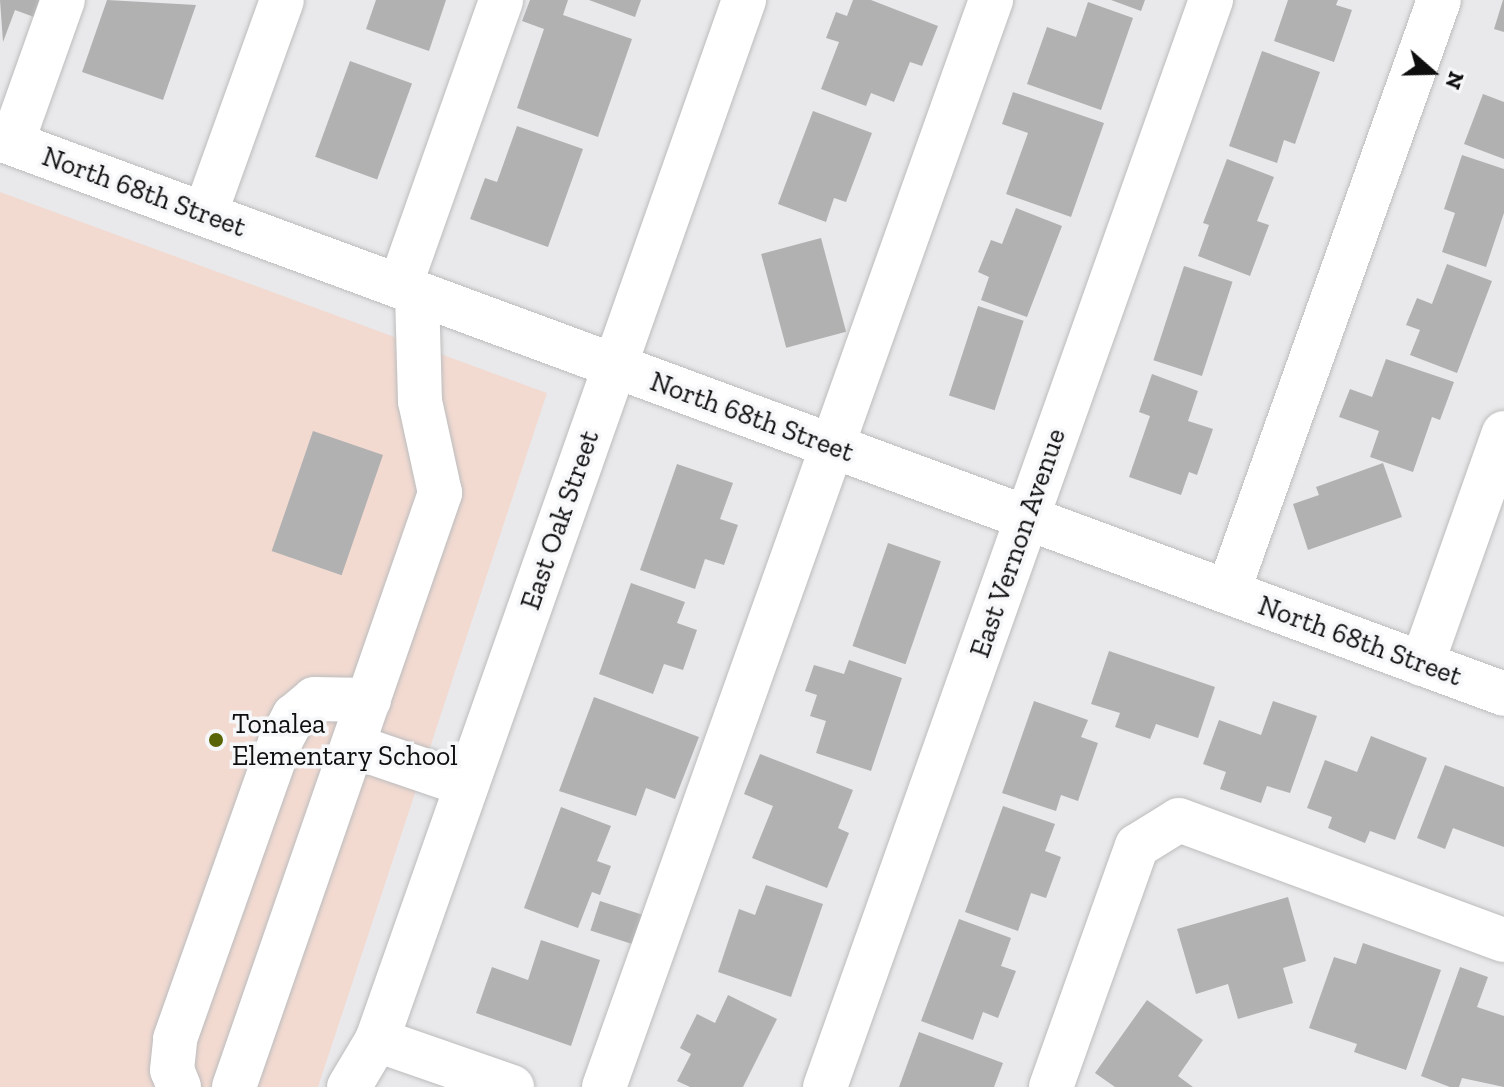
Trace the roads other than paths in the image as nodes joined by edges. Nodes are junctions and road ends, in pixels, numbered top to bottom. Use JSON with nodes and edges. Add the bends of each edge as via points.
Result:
{"nodes":[{"id":1,"x":63,"y":0,"type":"edge"},
{"id":2,"x":282,"y":0,"type":"edge"},
{"id":3,"x":501,"y":0,"type":"edge"},
{"id":4,"x":744,"y":0,"type":"edge"},
{"id":5,"x":991,"y":0,"type":"edge"},
{"id":6,"x":1211,"y":0,"type":"edge"},
{"id":7,"x":1439,"y":0,"type":"edge"},
{"id":8,"x":6,"y":141,"type":"edge"},
{"id":9,"x":205,"y":214,"type":"junction"},
{"id":10,"x":408,"y":290,"type":"junction"},
{"id":11,"x":615,"y":366,"type":"junction"},
{"id":12,"x":1504,"y":433,"type":"edge"},
{"id":13,"x":833,"y":448,"type":"junction"},
{"id":14,"x":1026,"y":519,"type":"junction"},
{"id":15,"x":1228,"y":592,"type":"junction"},
{"id":16,"x":1422,"y":664,"type":"junction"},
{"id":17,"x":1504,"y":694,"type":"edge"},
{"id":18,"x":369,"y":700,"type":"junction"},
{"id":19,"x":353,"y":746,"type":"junction"},
{"id":20,"x":467,"y":785,"type":"junction"},
{"id":21,"x":1504,"y":940,"type":"edge"},
{"id":22,"x":377,"y":1040,"type":"junction"},
{"id":23,"x":179,"y":1087,"type":"edge"},
{"id":24,"x":234,"y":1087,"type":"edge"},
{"id":25,"x":349,"y":1087,"type":"edge"},
{"id":26,"x":371,"y":1087,"type":"edge"},
{"id":27,"x":512,"y":1087,"type":"edge"},
{"id":28,"x":604,"y":1087,"type":"edge"},
{"id":29,"x":825,"y":1087,"type":"edge"},
{"id":30,"x":1051,"y":1087,"type":"edge"}],
"edges":[{"from":1,"to":8,"type":"street"},
{"from":2,"to":9,"type":"street"},
{"from":3,"to":10,"type":"street"},
{"from":4,"to":11,"type":"street","name":"East Oak Street"},
{"from":5,"to":13,"type":"street"},
{"from":6,"to":14,"type":"street","name":"East Vernon Avenue"},
{"from":7,"to":15,"type":"street"},
{"from":8,"to":9,"type":"street","name":"North 68th Street"},
{"from":9,"to":10,"type":"street","name":"North 68th Street"},
{"from":10,"to":11,"type":"street","name":"North 68th Street"},
{"from":10,"to":18,"type":"street","via":[[420,401],[440,493]]},
{"from":11,"to":13,"type":"street","name":"North 68th Street"},
{"from":11,"to":20,"type":"street","name":"East Oak Street"},
{"from":12,"to":16,"type":"street"},
{"from":13,"to":14,"type":"street","name":"North 68th Street"},
{"from":13,"to":28,"type":"street"},
{"from":14,"to":15,"type":"street","name":"North 68th Street"},
{"from":14,"to":29,"type":"street","name":"East Vernon Avenue"},
{"from":15,"to":16,"type":"street","name":"North 68th Street"},
{"from":16,"to":17,"type":"street","name":"North 68th Street"},
{"from":18,"to":19,"type":"street"},
{"from":18,"to":23,"type":"street","via":[[314,699],[294,716],[280,742],[175,1039],[172,1070]]},
{"from":19,"to":20,"type":"street"},
{"from":19,"to":24,"type":"street"},
{"from":20,"to":22,"type":"street","name":"East Oak Street"},
{"from":21,"to":30,"type":"street","via":[[1179,820],[1137,846]]},
{"from":22,"to":25,"type":"street","name":"East Oak Street"},
{"from":22,"to":26,"type":"street","name":"East Oak Street"},
{"from":22,"to":27,"type":"street"}]}
